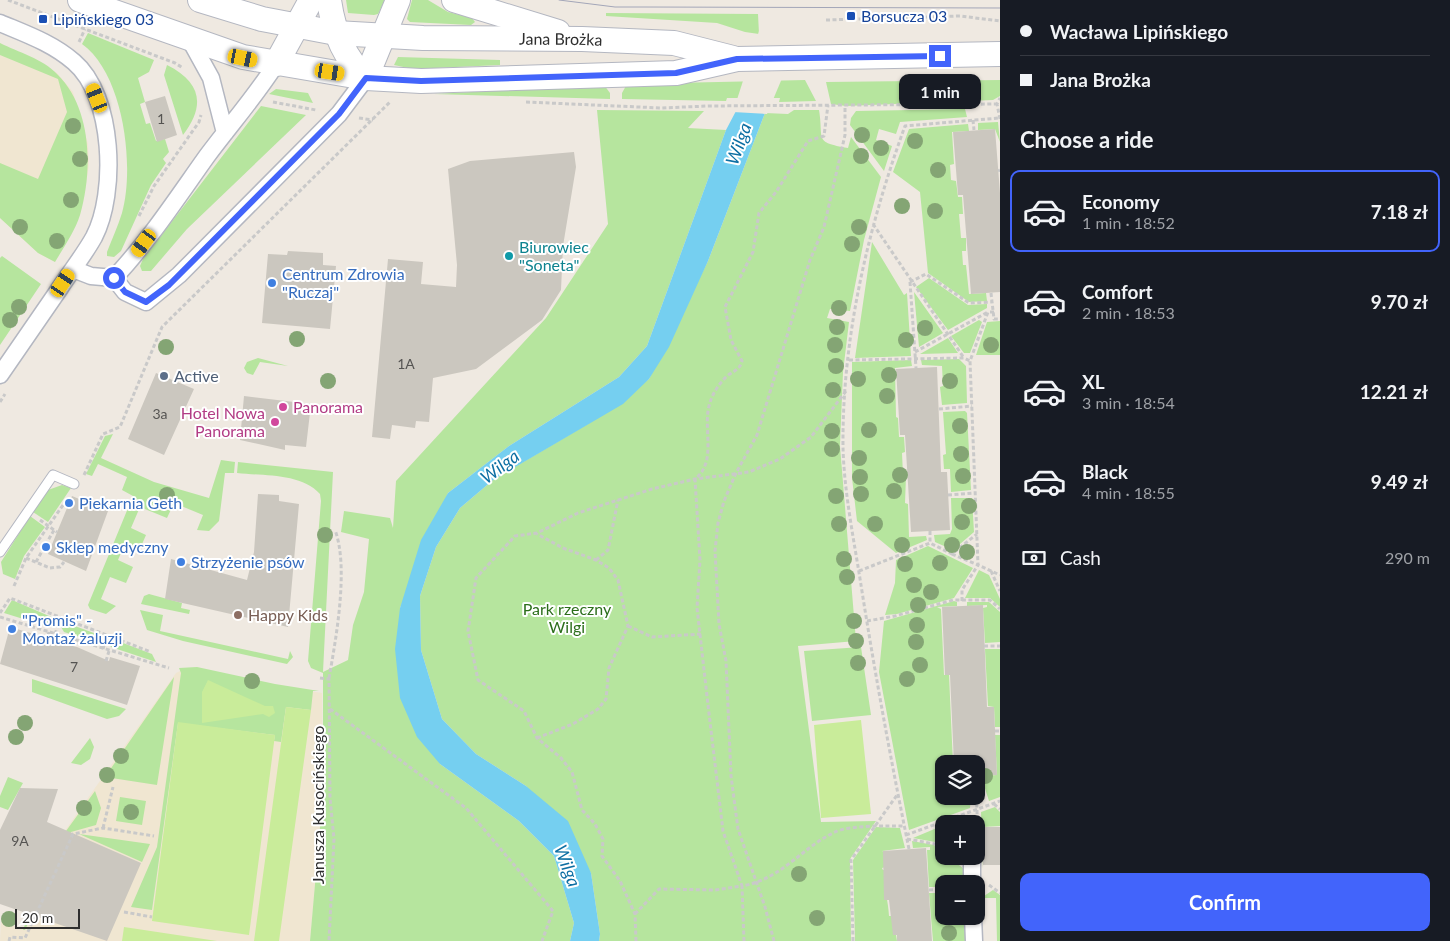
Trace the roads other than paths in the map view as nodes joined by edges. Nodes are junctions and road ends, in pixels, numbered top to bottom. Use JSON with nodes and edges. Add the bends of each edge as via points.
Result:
{"nodes":[{"id":1,"x":80,"y":0,"type":"edge"},
{"id":2,"x":200,"y":0,"type":"edge"},
{"id":3,"x":310,"y":0,"type":"edge"},
{"id":4,"x":329,"y":0,"type":"edge"},
{"id":5,"x":398,"y":0,"type":"edge"},
{"id":6,"x":454,"y":0,"type":"edge"},
{"id":7,"x":0,"y":23,"type":"edge"},
{"id":8,"x":295,"y":27,"type":"junction"},
{"id":9,"x":336,"y":33,"type":"junction"},
{"id":10,"x":383,"y":37,"type":"junction"},
{"id":11,"x":582,"y":39,"type":"junction"},
{"id":12,"x":190,"y":40,"type":"junction"},
{"id":13,"x":1000,"y":54,"type":"edge"},
{"id":14,"x":737,"y":59,"type":"junction"},
{"id":15,"x":276,"y":64,"type":"junction"},
{"id":16,"x":366,"y":78,"type":"junction"},
{"id":17,"x":225,"y":133,"type":"junction"},
{"id":18,"x":73,"y":269,"type":"junction"},
{"id":19,"x":114,"y":278,"type":"junction"},
{"id":20,"x":0,"y":376,"type":"edge"},
{"id":21,"x":77,"y":483,"type":"road end"},
{"id":22,"x":0,"y":552,"type":"edge"},
{"id":23,"x":973,"y":925,"type":"edge"},
{"id":24,"x":974,"y":941,"type":"edge"}],
"edges":[{"from":1,"to":12,"type":"main road","name":"Jana Brożka"},
{"from":2,"to":8,"type":"main road","name":"Jana Brożka"},
{"from":3,"to":8,"type":"main road"},
{"from":4,"to":9,"type":"main road"},
{"from":5,"to":10,"type":"main road"},
{"from":6,"to":11,"type":"main road"},
{"from":7,"to":18,"type":"street","via":[[46,42],[75,63],[92,85],[102,110],[108,133],[104,207],[94,236]]},
{"from":8,"to":9,"type":"main road","name":"Jana Brożka"},
{"from":8,"to":15,"type":"main road"},
{"from":9,"to":10,"type":"main road","name":"Jana Brożka"},
{"from":9,"to":16,"type":"main road","via":[[352,62]]},
{"from":10,"to":11,"type":"main road","name":"Jana Brożka"},
{"from":10,"to":16,"type":"main road"},
{"from":11,"to":14,"type":"main road","name":"Jana Brożka","via":[[674,43]]},
{"from":12,"to":15,"type":"main road","name":"Jana Brożka","via":[[243,58]]},
{"from":12,"to":17,"type":"street","via":[[211,78]]},
{"from":13,"to":14,"type":"main road","name":"Jana Brożka"},
{"from":14,"to":16,"type":"main road","name":"Jana Brożka","via":[[676,73],[421,81]]},
{"from":15,"to":16,"type":"main road","name":"Jana Brożka"},
{"from":15,"to":17,"type":"street","via":[[255,97]]},
{"from":16,"to":19,"type":"street","via":[[339,114],[179,275],[146,302],[125,292]]},
{"from":17,"to":19,"type":"street","via":[[133,258]]},
{"from":18,"to":19,"type":"street","via":[[91,276]]},
{"from":18,"to":20,"type":"street"},
{"from":21,"to":22,"type":"lane","via":[[53,475]]},
{"from":23,"to":24,"type":"street"}]}
